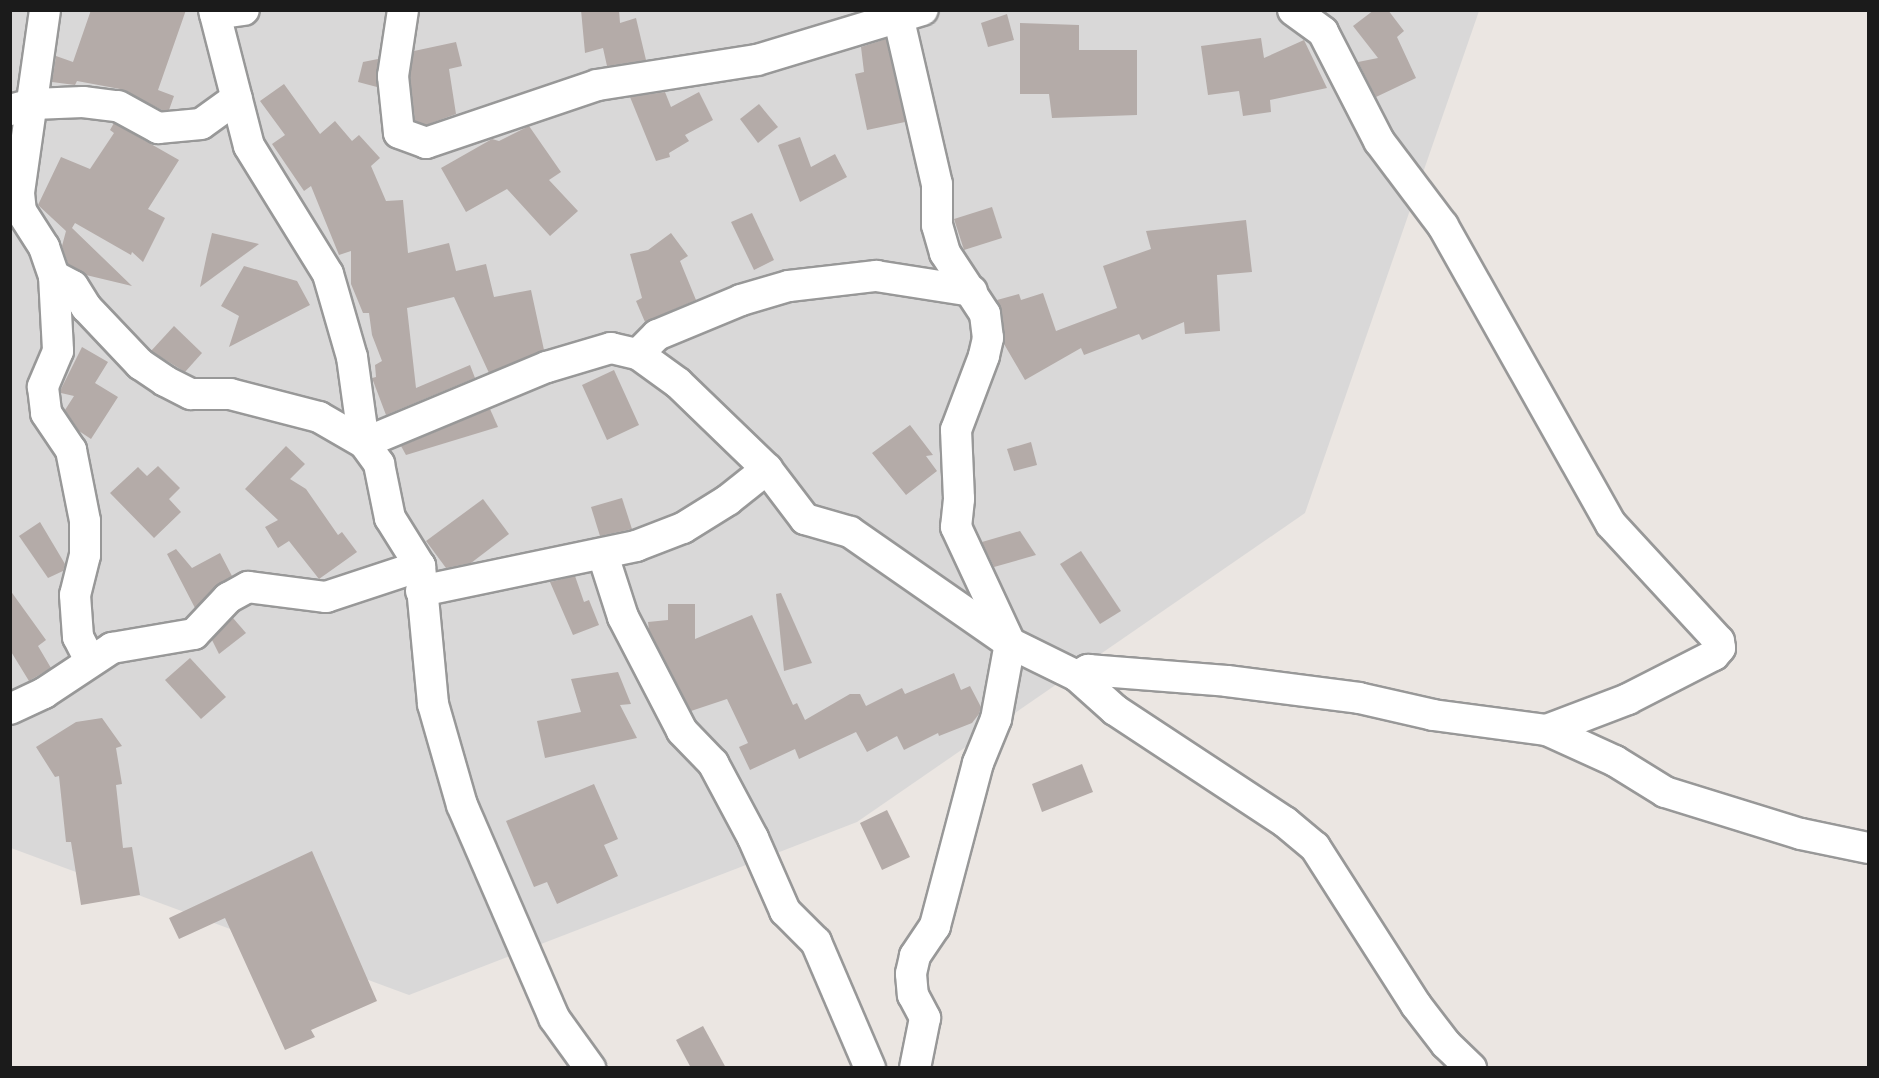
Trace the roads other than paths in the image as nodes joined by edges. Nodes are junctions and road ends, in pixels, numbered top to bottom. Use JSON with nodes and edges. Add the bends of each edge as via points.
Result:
{"nodes":[{"id":1,"x":45,"y":10,"type":"edge"},
{"id":2,"x":244,"y":10,"type":"edge"},
{"id":3,"x":403,"y":10,"type":"edge"},
{"id":4,"x":1293,"y":10,"type":"edge"},
{"id":5,"x":214,"y":12,"type":"edge"},
{"id":6,"x":911,"y":15,"type":"edge"},
{"id":7,"x":237,"y":98,"type":"junction"},
{"id":8,"x":22,"y":107,"type":"edge"},
{"id":9,"x":54,"y":276,"type":"junction"},
{"id":10,"x":972,"y":291,"type":"junction"},
{"id":11,"x":638,"y":354,"type":"junction"},
{"id":12,"x":364,"y":443,"type":"junction"},
{"id":13,"x":767,"y":469,"type":"junction"},
{"id":14,"x":603,"y":555,"type":"junction"},
{"id":15,"x":421,"y":579,"type":"junction"},
{"id":16,"x":1010,"y":643,"type":"junction"},
{"id":17,"x":90,"y":661,"type":"junction"},
{"id":18,"x":1077,"y":676,"type":"junction"},
{"id":19,"x":10,"y":710,"type":"edge"},
{"id":20,"x":1546,"y":730,"type":"junction"},
{"id":21,"x":1869,"y":848,"type":"edge"},
{"id":22,"x":591,"y":1068,"type":"edge"},
{"id":23,"x":870,"y":1068,"type":"edge"},
{"id":24,"x":915,"y":1068,"type":"edge"},
{"id":25,"x":1472,"y":1068,"type":"edge"}],
"edges":[{"from":1,"to":8,"type":"street"},
{"from":2,"to":5,"type":"street"},
{"from":3,"to":6,"type":"street","via":[[393,76],[399,133],[426,143],[597,85],[758,60]]},
{"from":4,"to":20,"type":"street","via":[[1323,32],[1380,141],[1443,226],[1474,278],[1611,524],[1719,641],[1720,648],[1714,655],[1628,699]]},
{"from":5,"to":7,"type":"street"},
{"from":6,"to":10,"type":"street","via":[[937,184],[940,235],[945,253]]},
{"from":7,"to":8,"type":"street","via":[[201,124],[158,128],[118,106],[83,102]]},
{"from":7,"to":12,"type":"street","via":[[249,146],[328,274],[352,357]]},
{"from":8,"to":9,"type":"street","via":[[21,211],[44,247]]},
{"from":9,"to":12,"type":"street","via":[[73,286],[86,307],[140,364],[165,381],[192,394],[230,394],[319,417]]},
{"from":9,"to":17,"type":"street","via":[[58,351],[43,387],[46,413],[71,450],[85,521],[85,555],[75,595],[78,637]]},
{"from":10,"to":11,"type":"street","via":[[876,276],[789,286],[741,300],[657,334]]},
{"from":10,"to":16,"type":"street","via":[[986,314],[988,338],[956,430],[956,526]]},
{"from":11,"to":12,"type":"street","via":[[611,348],[564,362]]},
{"from":11,"to":13,"type":"street","via":[[678,383]]},
{"from":12,"to":15,"type":"street","via":[[379,464],[390,518]]},
{"from":13,"to":14,"type":"street","via":[[729,500],[683,528]]},
{"from":13,"to":16,"type":"street","via":[[805,519],[850,531]]},
{"from":14,"to":15,"type":"street"},
{"from":14,"to":23,"type":"street","via":[[623,617],[682,731],[713,763],[753,838],[784,910],[816,942]]},
{"from":15,"to":17,"type":"street","via":[[326,597],[249,587],[228,598],[194,634],[112,648]]},
{"from":15,"to":22,"type":"street","via":[[433,704],[462,805],[554,1018]]},
{"from":16,"to":18,"type":"street"},
{"from":16,"to":24,"type":"street","via":[[996,719],[978,763],[935,926],[915,956],[911,974],[913,995],[925,1018]]},
{"from":17,"to":19,"type":"street","via":[[44,693]]},
{"from":18,"to":20,"type":"street","via":[[1088,670],[1227,681],[1359,698],[1433,715]]},
{"from":18,"to":25,"type":"street","via":[[1115,710],[1285,822],[1315,847],[1416,1005],[1446,1044]]},
{"from":20,"to":21,"type":"street","via":[[1615,761],[1665,792],[1801,834]]}]}
